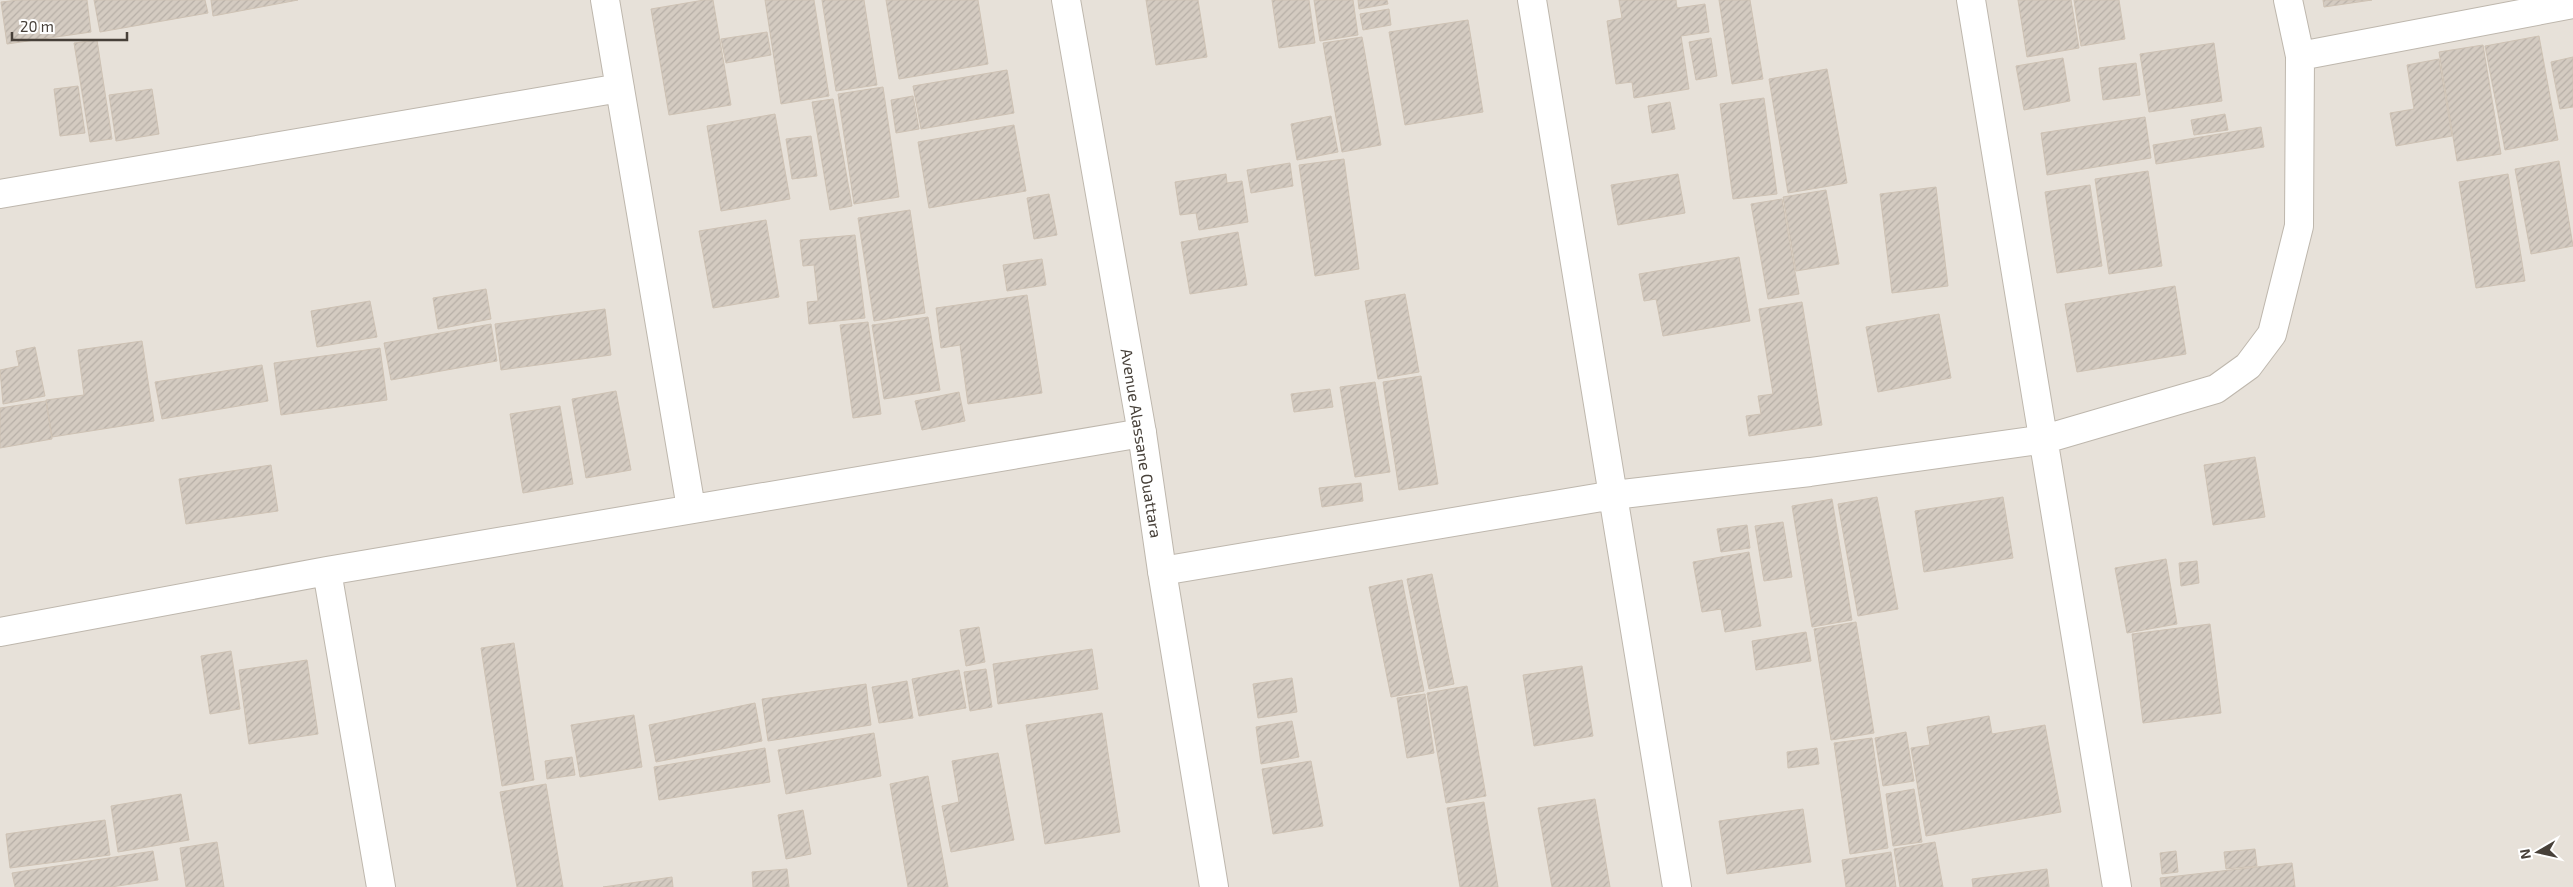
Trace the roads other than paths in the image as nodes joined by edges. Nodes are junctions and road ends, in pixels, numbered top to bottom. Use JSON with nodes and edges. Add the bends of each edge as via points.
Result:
{"nodes":[{"id":1,"x":605,"y":0,"type":"edge"},
{"id":2,"x":1066,"y":0,"type":"edge"},
{"id":3,"x":1532,"y":0,"type":"edge"},
{"id":4,"x":1971,"y":0,"type":"edge"},
{"id":5,"x":2288,"y":0,"type":"edge"},
{"id":6,"x":2573,"y":4,"type":"edge"},
{"id":7,"x":2300,"y":56,"type":"junction"},
{"id":8,"x":620,"y":88,"type":"junction"},
{"id":9,"x":0,"y":194,"type":"edge"},
{"id":10,"x":1142,"y":432,"type":"junction"},
{"id":11,"x":2045,"y":439,"type":"junction"},
{"id":12,"x":1614,"y":495,"type":"junction"},
{"id":13,"x":691,"y":508,"type":"junction"},
{"id":14,"x":327,"y":571,"type":"junction"},
{"id":15,"x":1162,"y":571,"type":"junction"},
{"id":16,"x":0,"y":632,"type":"edge"},
{"id":17,"x":381,"y":887,"type":"edge"},
{"id":18,"x":1214,"y":887,"type":"edge"},
{"id":19,"x":1678,"y":887,"type":"edge"},
{"id":20,"x":2117,"y":887,"type":"edge"}],
"edges":[{"from":1,"to":8,"type":"street"},
{"from":2,"to":10,"type":"street","name":"Avenue Alassane Ouattara"},
{"from":3,"to":12,"type":"street"},
{"from":4,"to":11,"type":"street"},
{"from":5,"to":7,"type":"street"},
{"from":6,"to":7,"type":"street"},
{"from":7,"to":11,"type":"street","via":[[2300,226],[2272,334],[2248,366],[2216,389]]},
{"from":8,"to":9,"type":"street"},
{"from":8,"to":13,"type":"street"},
{"from":10,"to":13,"type":"street"},
{"from":10,"to":15,"type":"street","name":"Avenue Alassane Ouattara"},
{"from":11,"to":12,"type":"street","via":[[1819,471]]},
{"from":11,"to":20,"type":"street"},
{"from":12,"to":15,"type":"street"},
{"from":12,"to":19,"type":"street"},
{"from":13,"to":14,"type":"street"},
{"from":14,"to":16,"type":"street"},
{"from":14,"to":17,"type":"street"},
{"from":15,"to":18,"type":"street","name":"Avenue Alassane Ouattara"}]}
